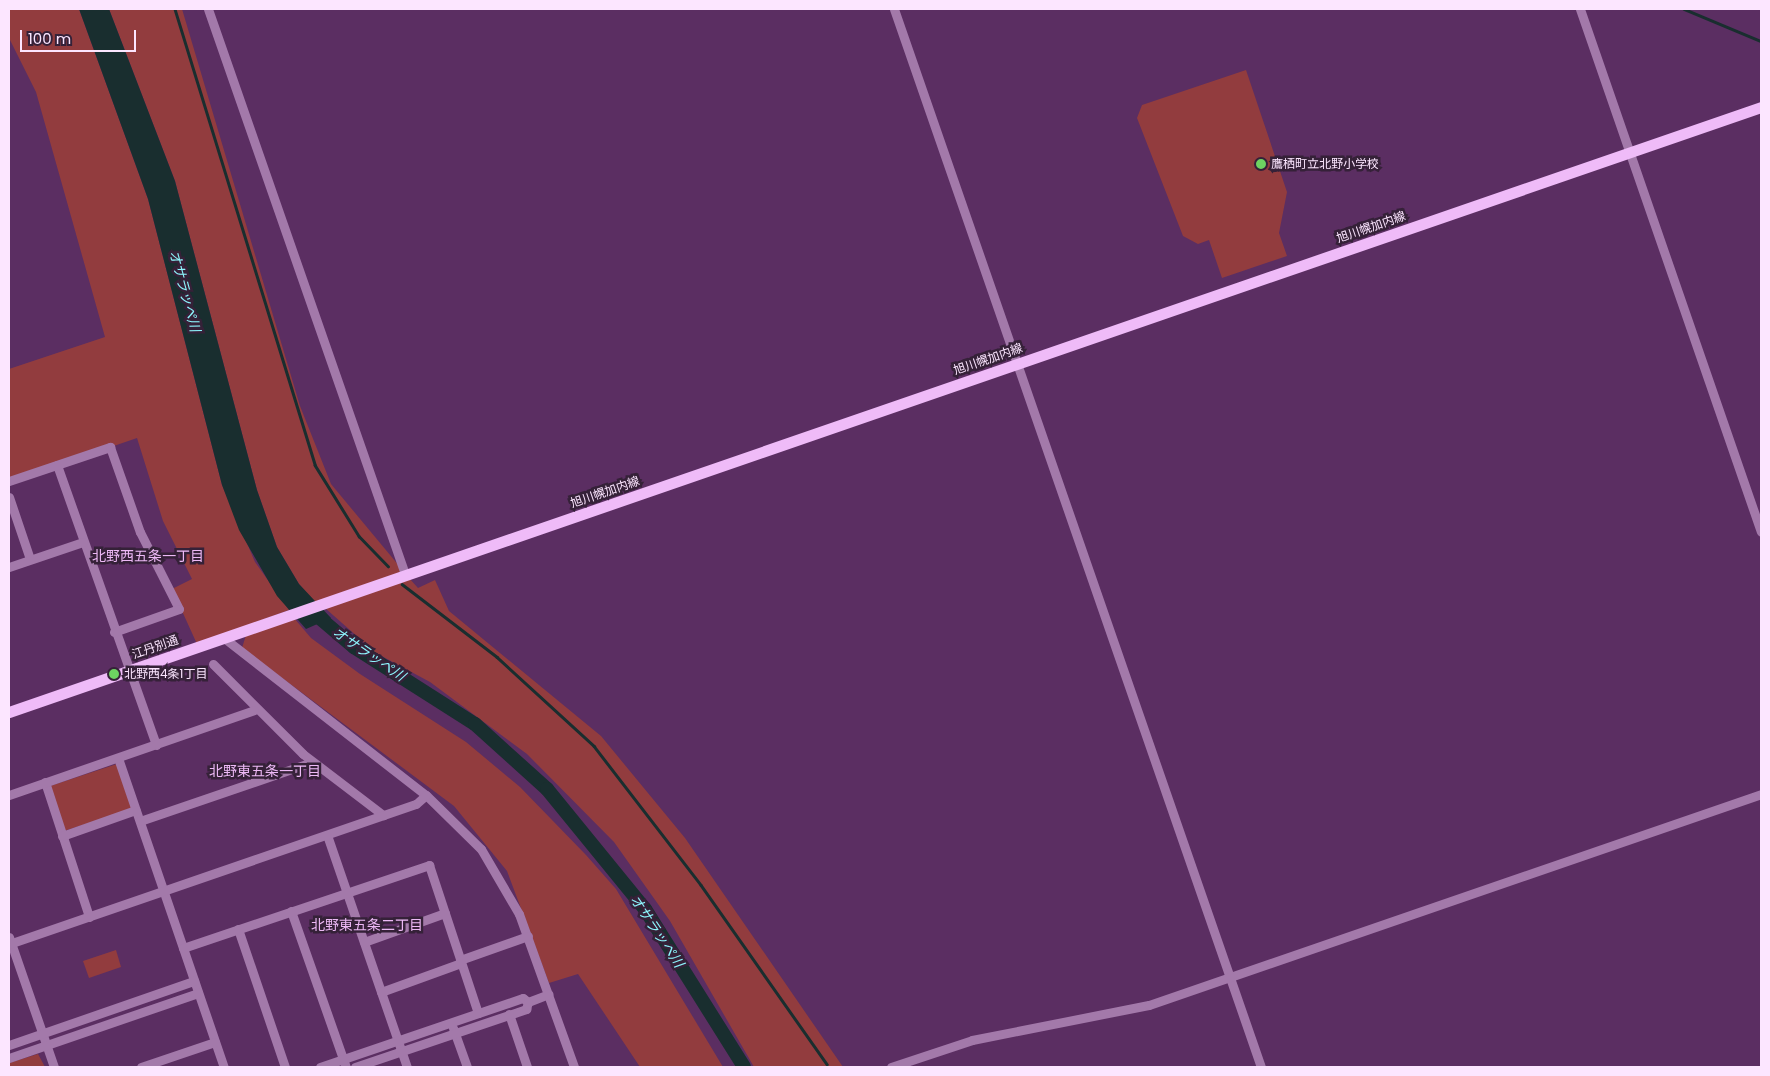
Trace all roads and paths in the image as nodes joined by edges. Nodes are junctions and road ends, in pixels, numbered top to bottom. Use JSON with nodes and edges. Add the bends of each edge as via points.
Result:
{"nodes":[{"id":1,"x":208,"y":9,"type":"edge"},
{"id":2,"x":894,"y":9,"type":"edge"},
{"id":3,"x":1580,"y":9,"type":"edge"},
{"id":4,"x":1761,"y":107,"type":"edge"},
{"id":5,"x":1631,"y":152,"type":"junction"},
{"id":6,"x":1016,"y":363,"type":"junction"},
{"id":7,"x":57,"y":465,"type":"junction"},
{"id":8,"x":9,"y":481,"type":"edge"},
{"id":9,"x":9,"y":497,"type":"edge"},
{"id":10,"x":1761,"y":532,"type":"edge"},
{"id":11,"x":83,"y":542,"type":"junction"},
{"id":12,"x":30,"y":559,"type":"junction"},
{"id":13,"x":9,"y":566,"type":"edge"},
{"id":14,"x":406,"y":574,"type":"junction"},
{"id":15,"x":114,"y":632,"type":"junction"},
{"id":16,"x":224,"y":638,"type":"junction"},
{"id":17,"x":213,"y":664,"type":"dead end"},
{"id":18,"x":128,"y":671,"type":"junction"},
{"id":19,"x":254,"y":710,"type":"junction"},
{"id":20,"x":9,"y":712,"type":"edge"},
{"id":21,"x":156,"y":745,"type":"junction"},
{"id":22,"x":118,"y":758,"type":"junction"},
{"id":23,"x":312,"y":762,"type":"junction"},
{"id":24,"x":45,"y":782,"type":"junction"},
{"id":25,"x":1761,"y":794,"type":"edge"},
{"id":26,"x":9,"y":795,"type":"edge"},
{"id":27,"x":426,"y":795,"type":"junction"},
{"id":28,"x":136,"y":810,"type":"junction"},
{"id":29,"x":383,"y":815,"type":"junction"},
{"id":30,"x":140,"y":821,"type":"junction"},
{"id":31,"x":327,"y":835,"type":"junction"},
{"id":32,"x":62,"y":836,"type":"junction"},
{"id":33,"x":347,"y":891,"type":"junction"},
{"id":34,"x":163,"y":892,"type":"junction"},
{"id":35,"x":291,"y":911,"type":"junction"},
{"id":36,"x":445,"y":914,"type":"junction"},
{"id":37,"x":89,"y":917,"type":"junction"},
{"id":38,"x":238,"y":929,"type":"junction"},
{"id":39,"x":528,"y":936,"type":"junction"},
{"id":40,"x":10,"y":941,"type":"edge"},
{"id":41,"x":364,"y":942,"type":"junction"},
{"id":42,"x":183,"y":948,"type":"junction"},
{"id":43,"x":461,"y":962,"type":"junction"},
{"id":44,"x":1230,"y":977,"type":"junction"},
{"id":45,"x":194,"y":981,"type":"junction"},
{"id":46,"x":381,"y":992,"type":"junction"},
{"id":47,"x":198,"y":993,"type":"junction"},
{"id":48,"x":549,"y":994,"type":"junction"},
{"id":49,"x":528,"y":1002,"type":"junction"},
{"id":50,"x":478,"y":1013,"type":"junction"},
{"id":51,"x":509,"y":1014,"type":"junction"},
{"id":52,"x":452,"y":1023,"type":"junction"},
{"id":53,"x":43,"y":1033,"type":"junction"},
{"id":54,"x":455,"y":1033,"type":"junction"},
{"id":55,"x":398,"y":1041,"type":"junction"},
{"id":56,"x":216,"y":1042,"type":"junction"},
{"id":57,"x":9,"y":1045,"type":"edge"},
{"id":58,"x":46,"y":1045,"type":"junction"},
{"id":59,"x":401,"y":1051,"type":"junction"},
{"id":60,"x":9,"y":1058,"type":"edge"},
{"id":61,"x":344,"y":1063,"type":"edge"},
{"id":62,"x":54,"y":1067,"type":"edge"},
{"id":63,"x":141,"y":1067,"type":"edge"},
{"id":64,"x":224,"y":1067,"type":"edge"},
{"id":65,"x":285,"y":1067,"type":"edge"},
{"id":66,"x":320,"y":1067,"type":"edge"},
{"id":67,"x":355,"y":1067,"type":"edge"},
{"id":68,"x":407,"y":1067,"type":"edge"},
{"id":69,"x":467,"y":1067,"type":"edge"},
{"id":70,"x":527,"y":1067,"type":"edge"},
{"id":71,"x":574,"y":1067,"type":"edge"},
{"id":72,"x":891,"y":1067,"type":"edge"},
{"id":73,"x":1261,"y":1067,"type":"edge"}],
"edges":[{"from":1,"to":14,"type":"street"},
{"from":2,"to":6,"type":"street"},
{"from":3,"to":5,"type":"street"},
{"from":4,"to":5,"type":"main road","name":"旭川幌加内線"},
{"from":5,"to":6,"type":"main road","name":"旭川幌加内線"},
{"from":5,"to":10,"type":"street"},
{"from":6,"to":14,"type":"main road","name":"旭川幌加内線"},
{"from":6,"to":44,"type":"street"},
{"from":7,"to":8,"type":"street"},
{"from":7,"to":11,"type":"street"},
{"from":7,"to":15,"type":"street","via":[[110,446],[140,532],[179,608]]},
{"from":9,"to":12,"type":"street"},
{"from":11,"to":12,"type":"street"},
{"from":11,"to":15,"type":"street"},
{"from":12,"to":13,"type":"street"},
{"from":14,"to":16,"type":"main road","name":"旭川幌加内線"},
{"from":15,"to":18,"type":"street"},
{"from":16,"to":18,"type":"main road","name":"江丹別通"},
{"from":16,"to":27,"type":"street"},
{"from":17,"to":19,"type":"street"},
{"from":18,"to":20,"type":"main road","name":"江丹別通"},
{"from":18,"to":21,"type":"street"},
{"from":19,"to":21,"type":"street"},
{"from":19,"to":23,"type":"street"},
{"from":21,"to":22,"type":"street"},
{"from":22,"to":24,"type":"street"},
{"from":22,"to":28,"type":"street"},
{"from":23,"to":29,"type":"street"},
{"from":23,"to":30,"type":"street"},
{"from":24,"to":26,"type":"street"},
{"from":24,"to":32,"type":"street"},
{"from":25,"to":44,"type":"street"},
{"from":27,"to":29,"type":"street","via":[[416,804]]},
{"from":27,"to":39,"type":"street","via":[[482,849],[500,876]]},
{"from":28,"to":30,"type":"street"},
{"from":28,"to":32,"type":"street"},
{"from":29,"to":31,"type":"street"},
{"from":30,"to":34,"type":"street"},
{"from":31,"to":33,"type":"street"},
{"from":31,"to":34,"type":"street"},
{"from":32,"to":37,"type":"street"},
{"from":33,"to":35,"type":"street"},
{"from":33,"to":36,"type":"street","via":[[429,865]]},
{"from":33,"to":41,"type":"street"},
{"from":34,"to":37,"type":"street"},
{"from":34,"to":42,"type":"street"},
{"from":35,"to":38,"type":"street"},
{"from":35,"to":61,"type":"street"},
{"from":36,"to":41,"type":"street"},
{"from":36,"to":43,"type":"street"},
{"from":37,"to":40,"type":"street"},
{"from":38,"to":42,"type":"street"},
{"from":38,"to":65,"type":"street"},
{"from":39,"to":43,"type":"street"},
{"from":39,"to":48,"type":"street"},
{"from":40,"to":53,"type":"street"},
{"from":41,"to":46,"type":"street"},
{"from":42,"to":45,"type":"street"},
{"from":43,"to":46,"type":"street"},
{"from":43,"to":50,"type":"street"},
{"from":44,"to":72,"type":"street","via":[[1149,1005],[972,1040]]},
{"from":44,"to":73,"type":"street"},
{"from":45,"to":47,"type":"street"},
{"from":45,"to":53,"type":"street"},
{"from":46,"to":55,"type":"street"},
{"from":47,"to":56,"type":"street"},
{"from":47,"to":58,"type":"street"},
{"from":48,"to":49,"type":"street"},
{"from":48,"to":71,"type":"street"},
{"from":49,"to":50,"type":"street","via":[[523,998]]},
{"from":49,"to":51,"type":"street","via":[[526,1008]]},
{"from":50,"to":52,"type":"street"},
{"from":51,"to":54,"type":"street"},
{"from":51,"to":70,"type":"street"},
{"from":52,"to":54,"type":"street"},
{"from":52,"to":55,"type":"street"},
{"from":53,"to":57,"type":"street"},
{"from":53,"to":58,"type":"street"},
{"from":54,"to":59,"type":"street"},
{"from":54,"to":69,"type":"street"},
{"from":55,"to":59,"type":"street"},
{"from":55,"to":61,"type":"street"},
{"from":56,"to":63,"type":"street"},
{"from":56,"to":64,"type":"street"},
{"from":58,"to":60,"type":"street"},
{"from":58,"to":62,"type":"street"},
{"from":59,"to":67,"type":"street"},
{"from":59,"to":68,"type":"street"},
{"from":61,"to":66,"type":"street"}]}
